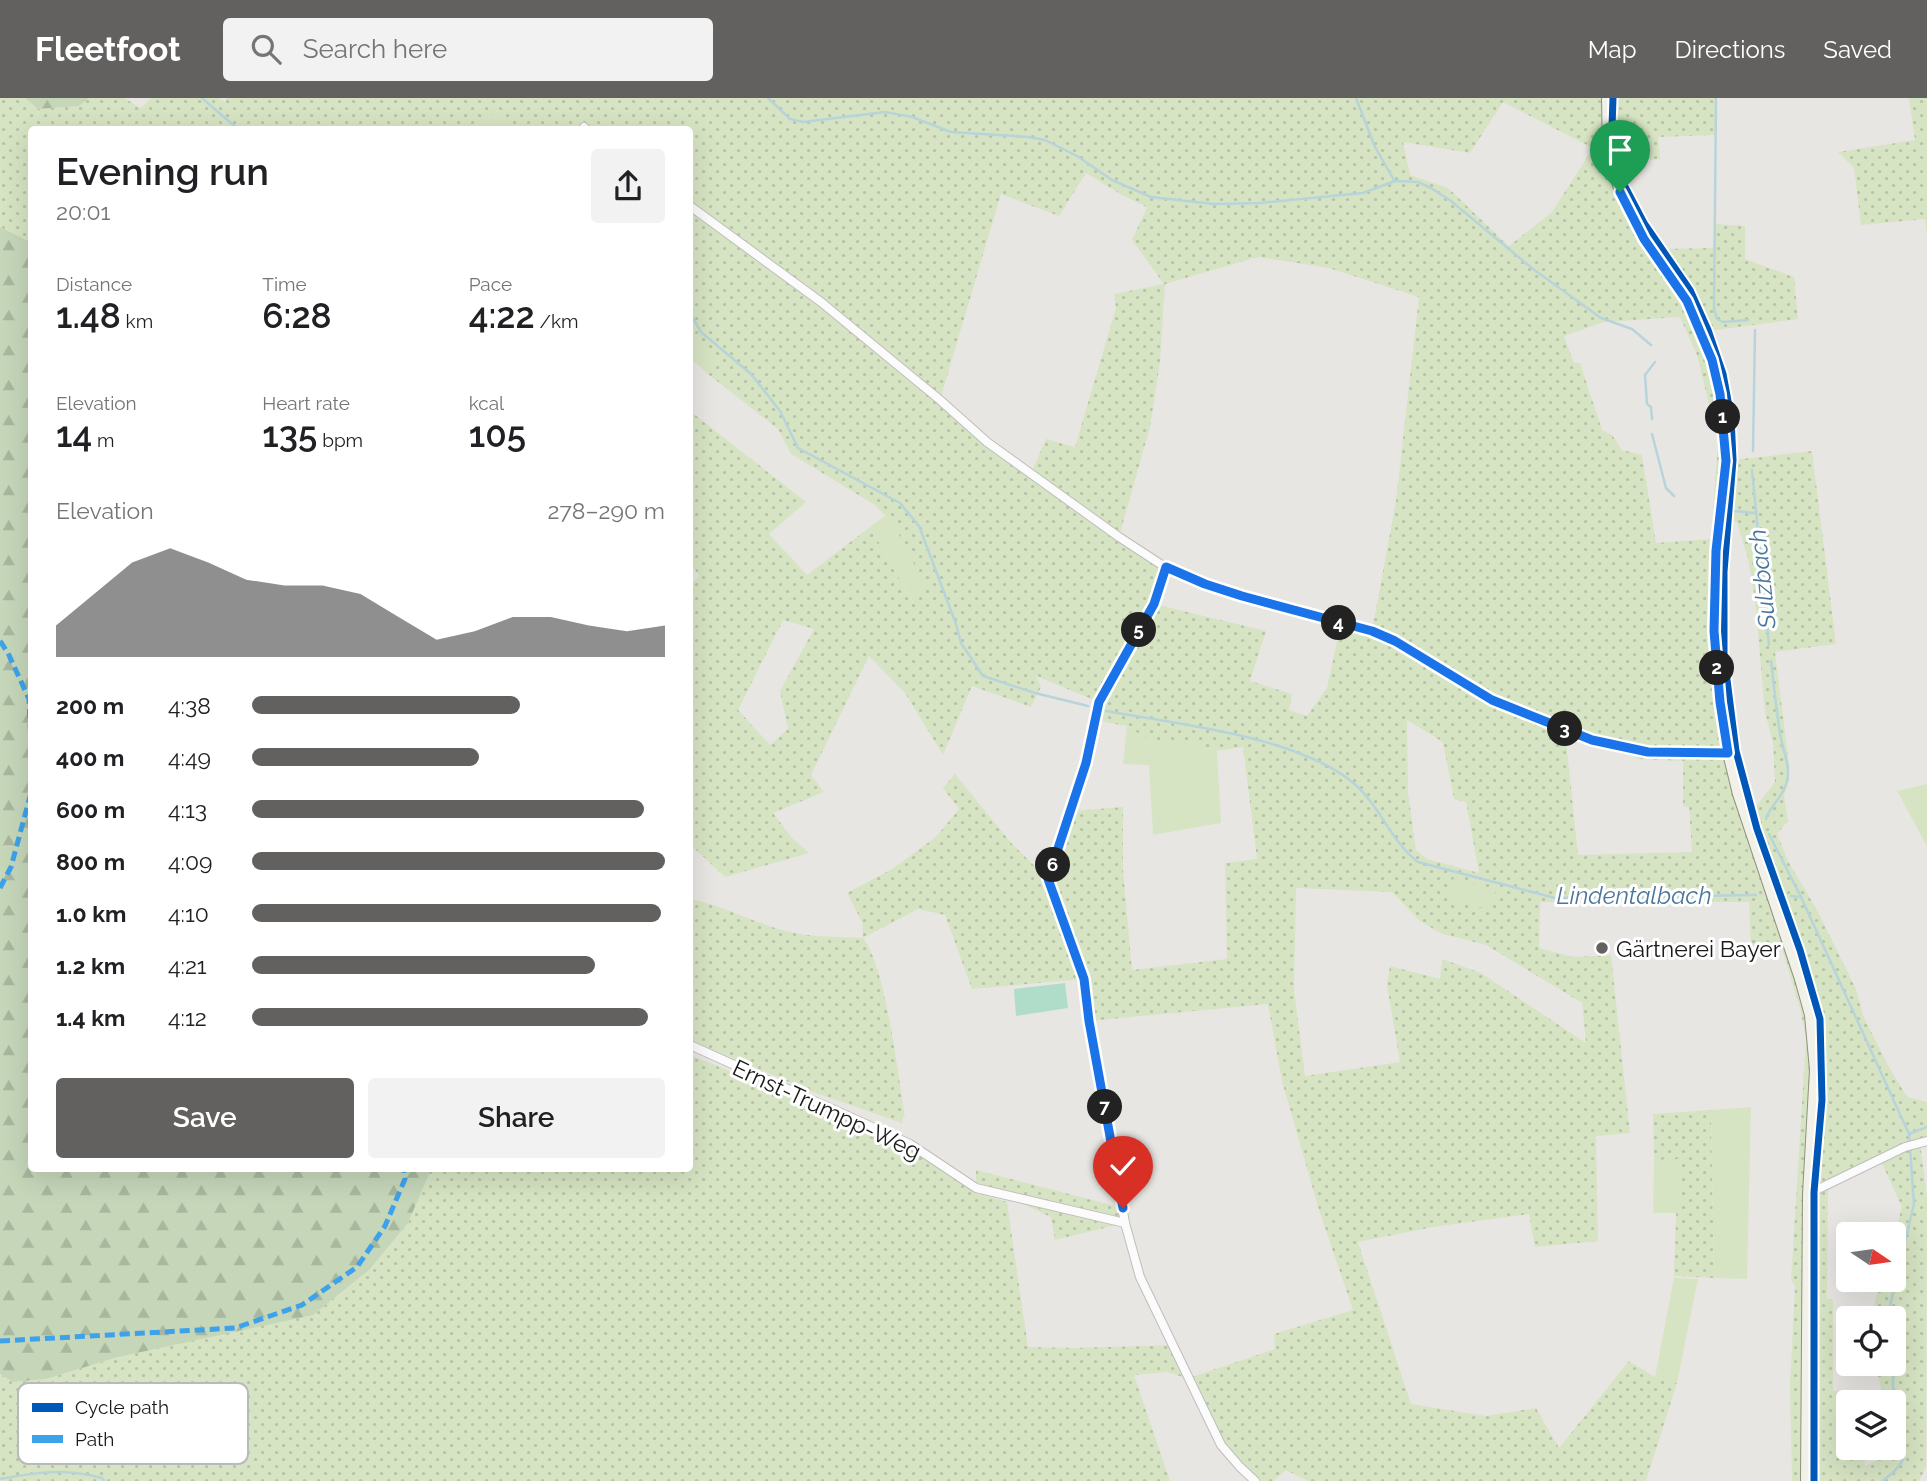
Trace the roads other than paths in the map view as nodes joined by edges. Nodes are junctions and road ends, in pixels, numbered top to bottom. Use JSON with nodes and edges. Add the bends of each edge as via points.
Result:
{"nodes":[{"id":1,"x":1606,"y":98,"type":"edge"},
{"id":2,"x":693,"y":208,"type":"edge"},
{"id":3,"x":1166,"y":567,"type":"junction"},
{"id":4,"x":1728,"y":753,"type":"junction"},
{"id":5,"x":693,"y":1046,"type":"edge"},
{"id":6,"x":1923,"y":1142,"type":"edge"},
{"id":7,"x":1808,"y":1194,"type":"junction"},
{"id":8,"x":1125,"y":1223,"type":"junction"},
{"id":9,"x":1255,"y":1481,"type":"edge"},
{"id":10,"x":1806,"y":1481,"type":"edge"}],
"edges":[{"from":1,"to":4,"type":"street","via":[[1608,151],[1620,192],[1644,239],[1687,301],[1712,360],[1720,394],[1726,461],[1714,594],[1716,658]]},
{"from":2,"to":3,"type":"street","via":[[821,302],[987,442]]},
{"from":3,"to":4,"type":"street","via":[[1242,596],[1372,631],[1492,700],[1592,740],[1648,752]]},
{"from":3,"to":8,"type":"street","via":[[1154,604],[1099,702],[1086,763],[1048,879],[1084,979]]},
{"from":4,"to":7,"type":"street","via":[[1810,1015],[1815,1070]]},
{"from":5,"to":8,"type":"street","name":"Ernst-Trumpp-Weg","via":[[910,1144],[976,1188]]},
{"from":6,"to":7,"type":"street"},
{"from":7,"to":10,"type":"street"},
{"from":8,"to":9,"type":"street","via":[[1140,1277],[1221,1445]]}]}
